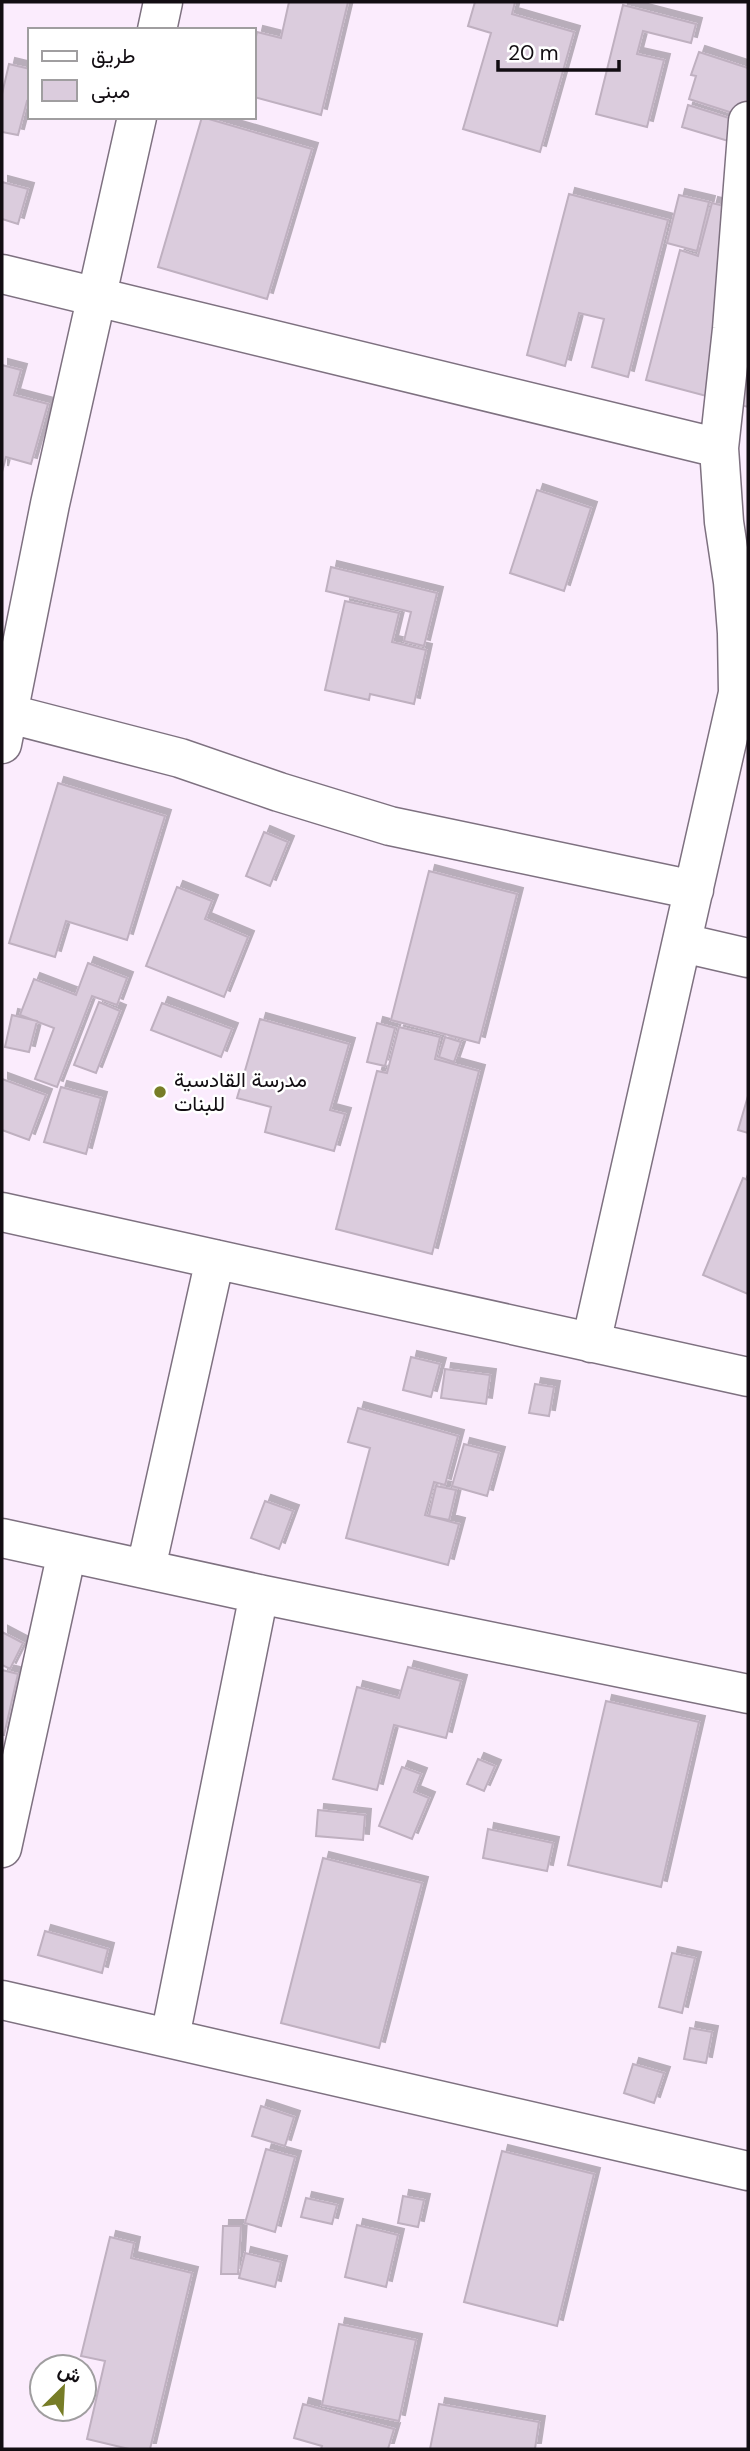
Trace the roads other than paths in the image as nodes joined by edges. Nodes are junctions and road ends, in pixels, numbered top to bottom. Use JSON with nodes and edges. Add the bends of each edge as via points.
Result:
{"nodes":[{"id":1,"x":163,"y":2,"type":"edge"},
{"id":2,"x":157,"y":28,"type":"edge"},
{"id":3,"x":137,"y":119,"type":"edge"},
{"id":4,"x":748,"y":121,"type":"edge"},
{"id":5,"x":2,"y":274,"type":"edge"},
{"id":6,"x":96,"y":297,"type":"junction"},
{"id":7,"x":740,"y":331,"type":"edge"},
{"id":8,"x":719,"y":448,"type":"junction"},
{"id":9,"x":743,"y":694,"type":"edge"},
{"id":10,"x":4,"y":723,"type":"edge"},
{"id":11,"x":694,"y":890,"type":"junction"},
{"id":12,"x":683,"y":943,"type":"junction"},
{"id":13,"x":748,"y":958,"type":"edge"},
{"id":14,"x":2,"y":1212,"type":"edge"},
{"id":15,"x":215,"y":1259,"type":"junction"},
{"id":16,"x":591,"y":1343,"type":"junction"},
{"id":17,"x":748,"y":1377,"type":"edge"},
{"id":18,"x":2,"y":1538,"type":"edge"},
{"id":19,"x":67,"y":1552,"type":"junction"},
{"id":20,"x":146,"y":1568,"type":"junction"},
{"id":21,"x":259,"y":1594,"type":"junction"},
{"id":22,"x":748,"y":1694,"type":"edge"},
{"id":23,"x":2,"y":1848,"type":"edge"},
{"id":24,"x":2,"y":2000,"type":"edge"},
{"id":25,"x":170,"y":2037,"type":"junction"},
{"id":26,"x":748,"y":2171,"type":"edge"}],
"edges":[{"from":1,"to":2,"type":"street"},
{"from":3,"to":6,"type":"street"},
{"from":4,"to":7,"type":"street"},
{"from":5,"to":6,"type":"street"},
{"from":6,"to":8,"type":"street"},
{"from":6,"to":10,"type":"street"},
{"from":7,"to":8,"type":"street"},
{"from":8,"to":9,"type":"street"},
{"from":9,"to":11,"type":"street"},
{"from":10,"to":11,"type":"street","via":[[180,758],[390,826]]},
{"from":11,"to":12,"type":"street"},
{"from":12,"to":13,"type":"street"},
{"from":12,"to":16,"type":"street"},
{"from":14,"to":15,"type":"street"},
{"from":15,"to":16,"type":"street"},
{"from":15,"to":20,"type":"street"},
{"from":16,"to":17,"type":"street"},
{"from":18,"to":19,"type":"street"},
{"from":19,"to":20,"type":"street"},
{"from":19,"to":23,"type":"street"},
{"from":20,"to":21,"type":"street"},
{"from":21,"to":22,"type":"street"},
{"from":21,"to":25,"type":"street"},
{"from":24,"to":25,"type":"street"},
{"from":25,"to":26,"type":"street"}]}
